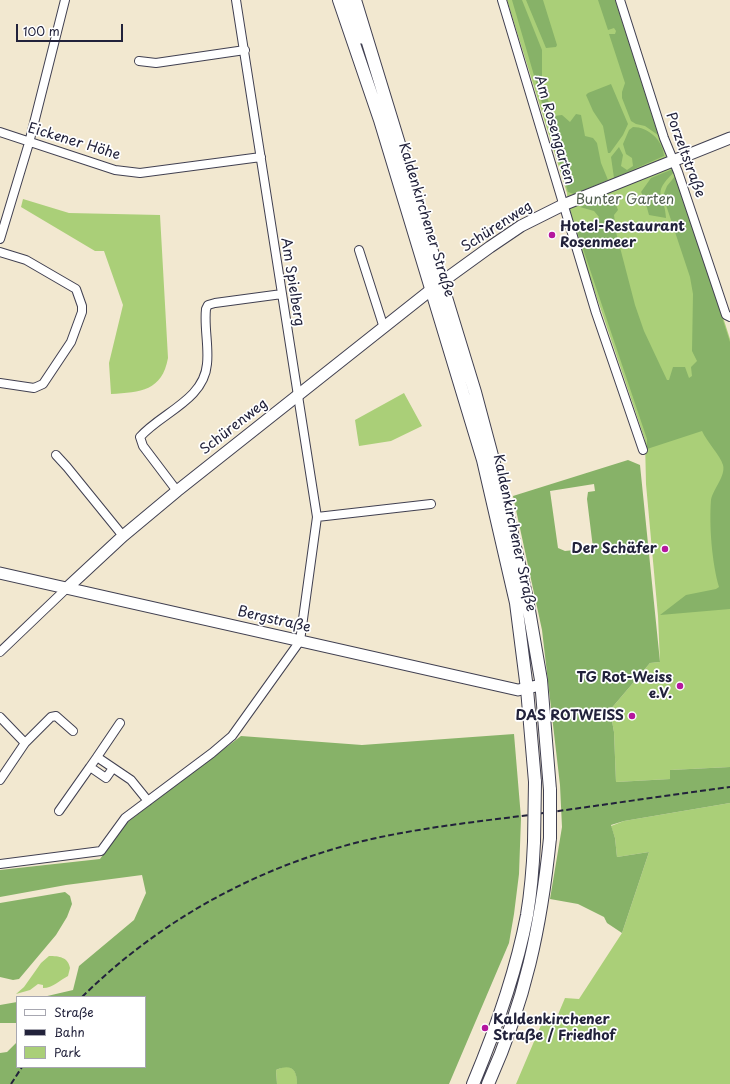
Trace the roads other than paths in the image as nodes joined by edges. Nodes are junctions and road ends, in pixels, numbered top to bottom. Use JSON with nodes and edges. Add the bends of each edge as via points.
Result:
{"nodes":[{"id":1,"x":65,"y":0,"type":"edge"},
{"id":2,"x":236,"y":0,"type":"edge"},
{"id":3,"x":339,"y":0,"type":"edge"},
{"id":4,"x":348,"y":0,"type":"edge"},
{"id":5,"x":355,"y":0,"type":"edge"},
{"id":6,"x":502,"y":0,"type":"edge"},
{"id":7,"x":620,"y":0,"type":"edge"},
{"id":8,"x":245,"y":50,"type":"junction"},
{"id":9,"x":139,"y":62,"type":"dead end"},
{"id":10,"x":380,"y":85,"type":"junction"},
{"id":11,"x":0,"y":132,"type":"edge"},
{"id":12,"x":730,"y":138,"type":"edge"},
{"id":13,"x":29,"y":143,"type":"junction"},
{"id":14,"x":261,"y":157,"type":"junction"},
{"id":15,"x":674,"y":161,"type":"junction"},
{"id":16,"x":563,"y":205,"type":"junction"},
{"id":17,"x":0,"y":239,"type":"edge"},
{"id":18,"x":359,"y":250,"type":"dead end"},
{"id":19,"x":0,"y":252,"type":"edge"},
{"id":20,"x":437,"y":286,"type":"junction"},
{"id":21,"x":282,"y":294,"type":"junction"},
{"id":22,"x":730,"y":317,"type":"edge"},
{"id":23,"x":384,"y":328,"type":"junction"},
{"id":24,"x":0,"y":383,"type":"edge"},
{"id":25,"x":297,"y":397,"type":"junction"},
{"id":26,"x":643,"y":450,"type":"dead end"},
{"id":27,"x":56,"y":455,"type":"dead end"},
{"id":28,"x":177,"y":491,"type":"junction"},
{"id":29,"x":430,"y":504,"type":"dead end"},
{"id":30,"x":316,"y":516,"type":"junction"},
{"id":31,"x":123,"y":536,"type":"junction"},
{"id":32,"x":0,"y":573,"type":"edge"},
{"id":33,"x":67,"y":588,"type":"junction"},
{"id":34,"x":300,"y":641,"type":"junction"},
{"id":35,"x":0,"y":652,"type":"edge"},
{"id":36,"x":541,"y":686,"type":"junction"},
{"id":37,"x":527,"y":689,"type":"junction"},
{"id":38,"x":0,"y":717,"type":"edge"},
{"id":39,"x":120,"y":722,"type":"dead end"},
{"id":40,"x":73,"y":731,"type":"dead end"},
{"id":41,"x":25,"y":743,"type":"junction"},
{"id":42,"x":97,"y":757,"type":"junction"},
{"id":43,"x":90,"y":767,"type":"junction"},
{"id":44,"x":113,"y":768,"type":"junction"},
{"id":45,"x":0,"y":780,"type":"edge"},
{"id":46,"x":148,"y":801,"type":"junction"},
{"id":47,"x":58,"y":811,"type":"dead end"},
{"id":48,"x":0,"y":864,"type":"edge"},
{"id":49,"x":473,"y":1084,"type":"edge"},
{"id":50,"x":488,"y":1084,"type":"edge"}],
"edges":[{"from":1,"to":13,"type":"street"},
{"from":2,"to":8,"type":"street","name":"Am Spielberg"},
{"from":3,"to":20,"type":"main road","name":"Kaldenkirchener Straße"},
{"from":4,"to":10,"type":"main road","name":"Kaldenkirchener Straße"},
{"from":5,"to":10,"type":"main road","name":"Kaldenkirchener Straße"},
{"from":6,"to":16,"type":"street","name":"Am Rosengarten"},
{"from":7,"to":15,"type":"street","name":"Porzeltstraße","via":[[664,138]]},
{"from":8,"to":9,"type":"street","via":[[156,63]]},
{"from":8,"to":14,"type":"street","name":"Am Spielberg"},
{"from":10,"to":20,"type":"main road","name":"Kaldenkirchener Straße"},
{"from":11,"to":13,"type":"street","name":"Eickener Höhe"},
{"from":12,"to":15,"type":"main road","name":"Schürenweg"},
{"from":13,"to":14,"type":"street","name":"Eickener Höhe","via":[[115,170],[140,173]]},
{"from":13,"to":17,"type":"street"},
{"from":14,"to":21,"type":"street","name":"Am Spielberg"},
{"from":15,"to":16,"type":"main road","name":"Schürenweg"},
{"from":15,"to":22,"type":"street","name":"Porzeltstraße","via":[[726,315]]},
{"from":16,"to":20,"type":"main road","name":"Schürenweg","via":[[521,226]]},
{"from":16,"to":26,"type":"street","name":"Am Rosengarten","via":[[596,313]]},
{"from":18,"to":23,"type":"street"},
{"from":19,"to":24,"type":"street","via":[[26,260],[76,289],[82,306],[71,342],[43,384],[34,388]]},
{"from":20,"to":23,"type":"main road","name":"Schürenweg"},
{"from":20,"to":36,"type":"main road","name":"Kaldenkirchener Straße","via":[[475,392],[507,512],[527,599]]},
{"from":20,"to":37,"type":"main road","name":"Kaldenkirchener Straße","via":[[496,512],[516,603]]},
{"from":21,"to":25,"type":"street","name":"Am Spielberg"},
{"from":21,"to":28,"type":"street","via":[[208,305],[207,364],[203,382],[187,399],[140,438],[143,446]]},
{"from":23,"to":25,"type":"main road","name":"Schürenweg"},
{"from":25,"to":28,"type":"main road","name":"Schürenweg"},
{"from":25,"to":30,"type":"street","name":"Am Spielberg"},
{"from":27,"to":31,"type":"street"},
{"from":28,"to":31,"type":"main road","name":"Schürenweg"},
{"from":29,"to":30,"type":"street"},
{"from":30,"to":34,"type":"street","name":"Am Spielberg"},
{"from":31,"to":33,"type":"main road","name":"Schürenweg"},
{"from":32,"to":33,"type":"main road","name":"Bergstraße"},
{"from":33,"to":34,"type":"main road","name":"Bergstraße"},
{"from":33,"to":35,"type":"street","name":"Schürenweg"},
{"from":34,"to":37,"type":"main road","name":"Bergstraße","via":[[518,690]]},
{"from":34,"to":46,"type":"street","via":[[232,736]]},
{"from":36,"to":37,"type":"main road","name":"Bergstraße"},
{"from":36,"to":50,"type":"main road","name":"Kaldenkirchener Straße","bridge":true,"via":[[550,790],[550,838],[540,915],[517,1012]]},
{"from":37,"to":49,"type":"main road","name":"Kaldenkirchener Straße","bridge":true,"via":[[535,782],[534,842],[527,915],[512,979]]},
{"from":38,"to":41,"type":"street"},
{"from":39,"to":42,"type":"street"},
{"from":40,"to":41,"type":"street","via":[[56,716]]},
{"from":41,"to":45,"type":"street"},
{"from":42,"to":43,"type":"street"},
{"from":42,"to":44,"type":"street"},
{"from":43,"to":44,"type":"street","via":[[106,778]]},
{"from":43,"to":47,"type":"street"},
{"from":44,"to":46,"type":"street","via":[[132,780]]},
{"from":46,"to":48,"type":"street","via":[[125,818],[101,851]]}]}
